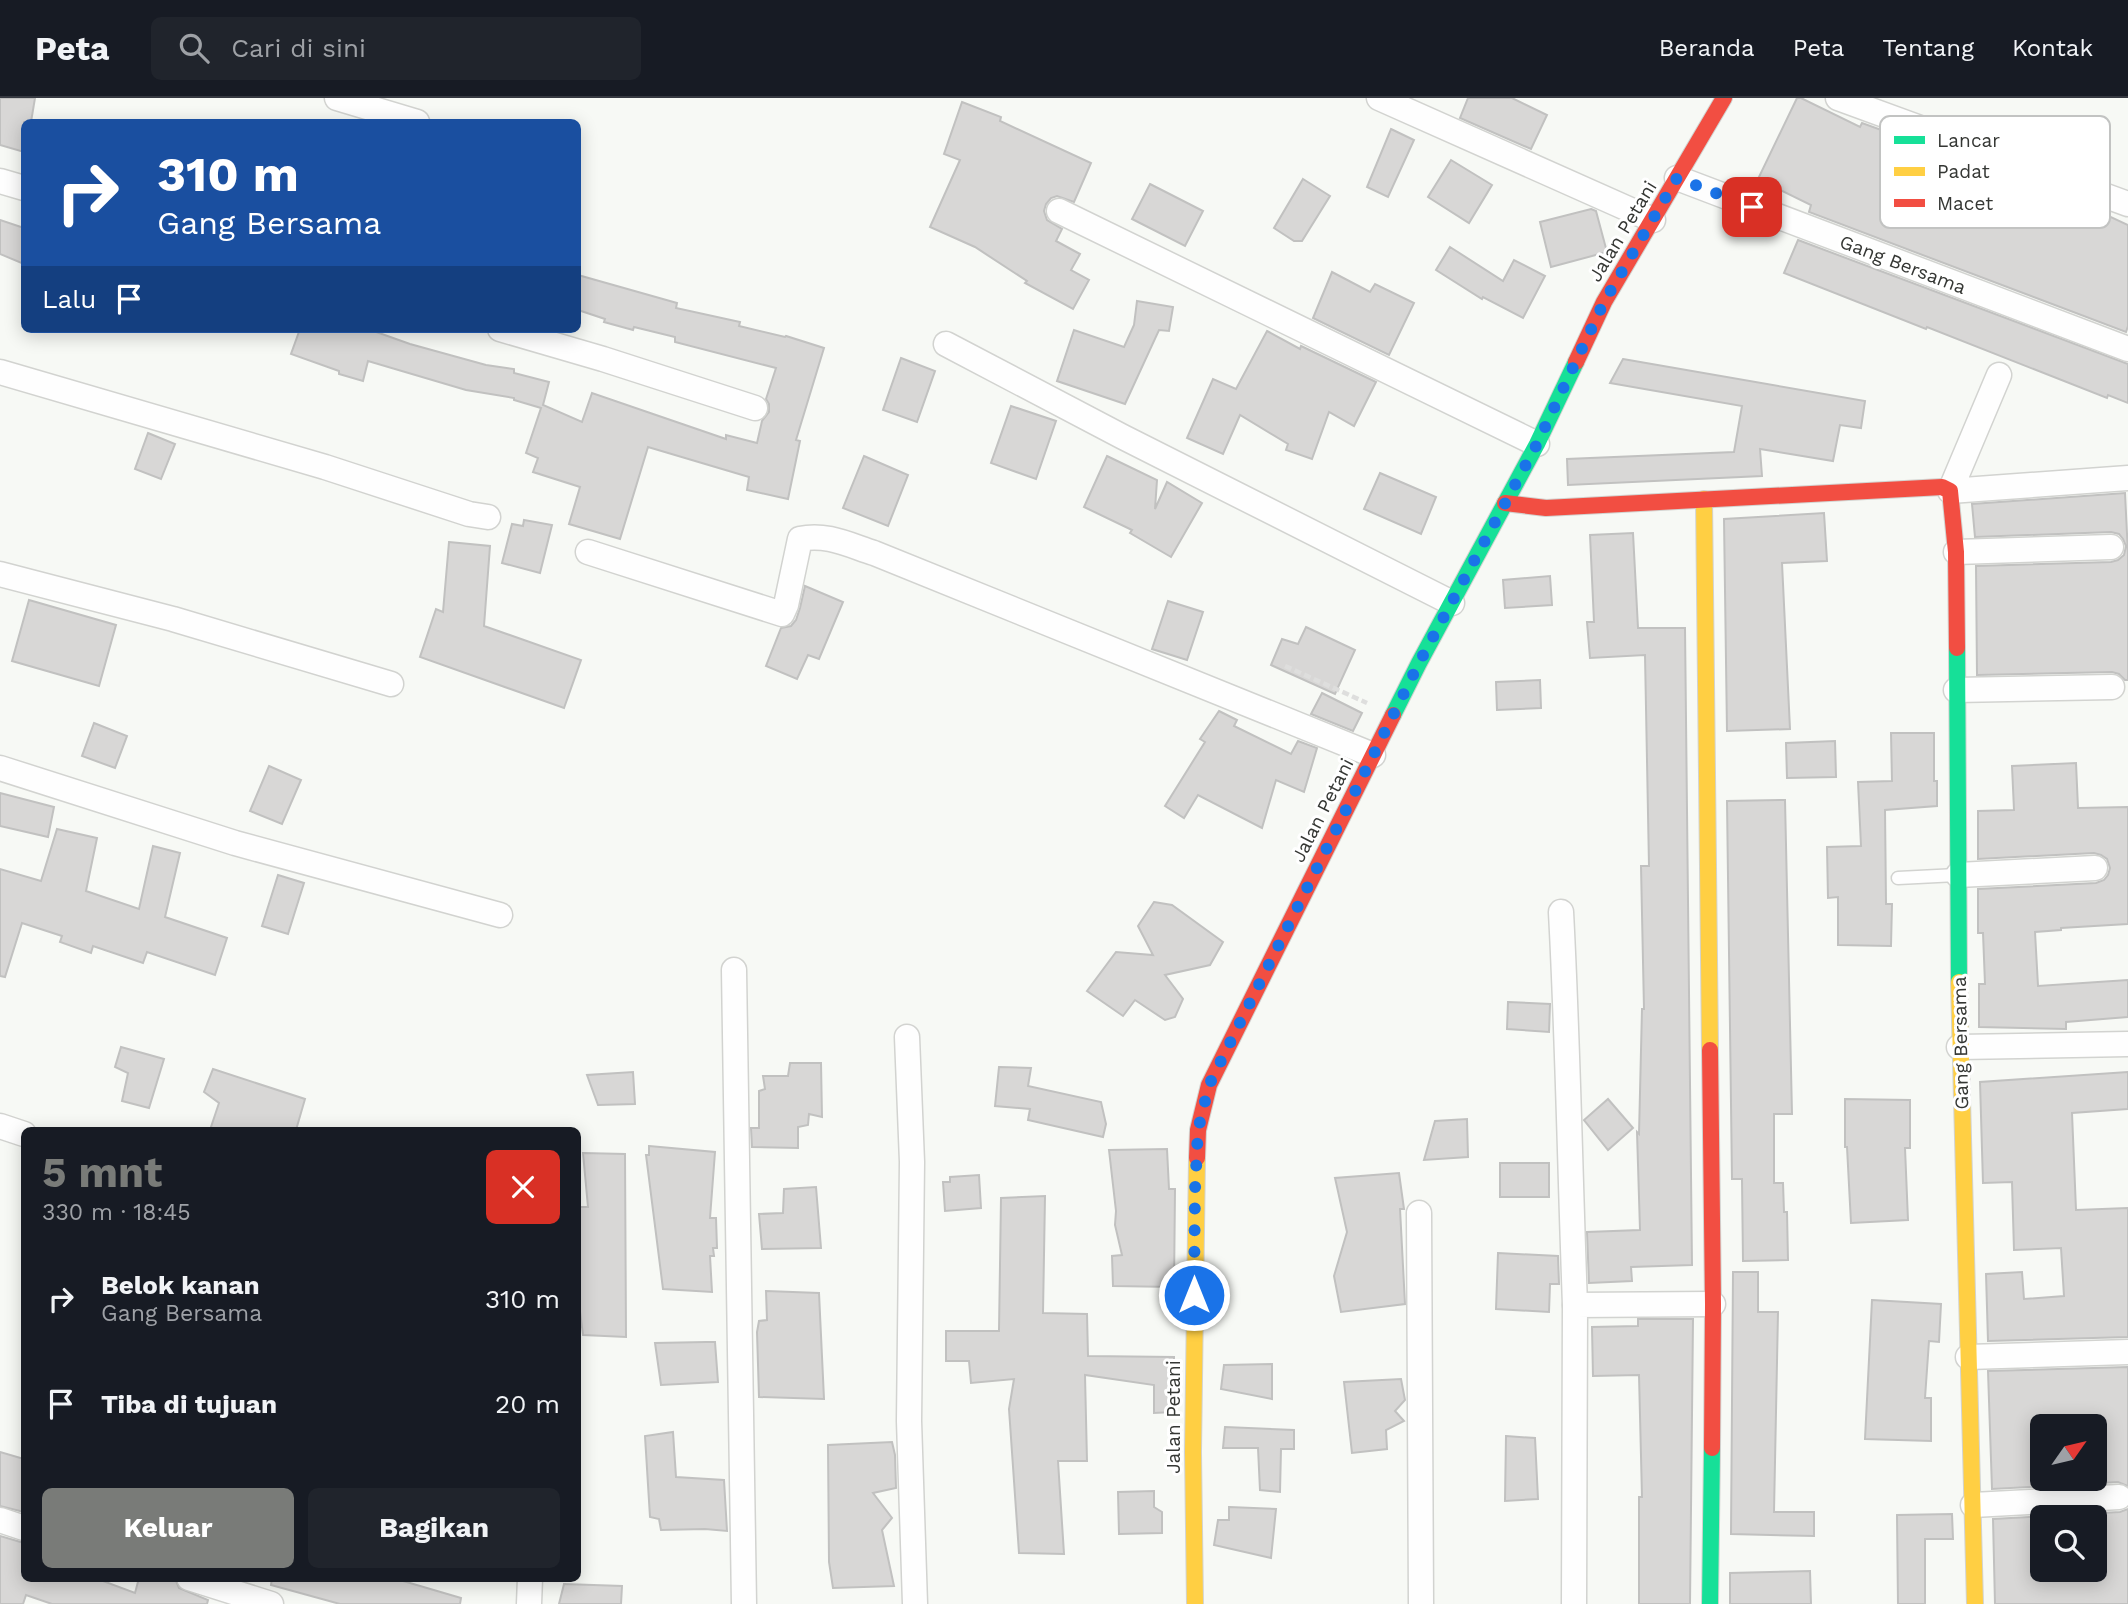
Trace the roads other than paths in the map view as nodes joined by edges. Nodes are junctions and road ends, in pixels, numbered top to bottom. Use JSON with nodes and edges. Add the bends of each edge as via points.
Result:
{"nodes":[{"id":1,"x":337,"y":98,"type":"edge"},
{"id":2,"x":1379,"y":98,"type":"edge"},
{"id":3,"x":1724,"y":98,"type":"edge"},
{"id":4,"x":1838,"y":98,"type":"edge"},
{"id":5,"x":1887,"y":116,"type":"edge"},
{"id":6,"x":407,"y":119,"type":"edge"},
{"id":7,"x":1677,"y":178,"type":"junction"},
{"id":8,"x":0,"y":181,"type":"edge"},
{"id":9,"x":21,"y":187,"type":"edge"},
{"id":10,"x":2110,"y":197,"type":"edge"},
{"id":11,"x":2128,"y":204,"type":"edge"},
{"id":12,"x":1059,"y":211,"type":"dead end"},
{"id":13,"x":1653,"y":220,"type":"junction"},
{"id":14,"x":514,"y":333,"type":"edge"},
{"id":15,"x":946,"y":344,"type":"dead end"},
{"id":16,"x":2128,"y":349,"type":"edge"},
{"id":17,"x":0,"y":372,"type":"edge"},
{"id":18,"x":1999,"y":375,"type":"dead end"},
{"id":19,"x":755,"y":408,"type":"dead end"},
{"id":20,"x":1537,"y":444,"type":"junction"},
{"id":21,"x":2128,"y":478,"type":"edge"},
{"id":22,"x":1946,"y":489,"type":"junction"},
{"id":23,"x":1704,"y":499,"type":"junction"},
{"id":24,"x":1505,"y":503,"type":"junction"},
{"id":25,"x":488,"y":517,"type":"dead end"},
{"id":26,"x":2111,"y":547,"type":"dead end"},
{"id":27,"x":588,"y":552,"type":"dead end"},
{"id":28,"x":1956,"y":552,"type":"junction"},
{"id":29,"x":0,"y":574,"type":"edge"},
{"id":30,"x":1452,"y":603,"type":"junction"},
{"id":31,"x":391,"y":684,"type":"dead end"},
{"id":32,"x":2112,"y":687,"type":"dead end"},
{"id":33,"x":1956,"y":690,"type":"junction"},
{"id":34,"x":1373,"y":755,"type":"junction"},
{"id":35,"x":0,"y":768,"type":"edge"},
{"id":36,"x":2095,"y":868,"type":"dead end"},
{"id":37,"x":1958,"y":875,"type":"junction"},
{"id":38,"x":1898,"y":878,"type":"dead end"},
{"id":39,"x":1561,"y":912,"type":"dead end"},
{"id":40,"x":500,"y":915,"type":"dead end"},
{"id":41,"x":734,"y":970,"type":"dead end"},
{"id":42,"x":907,"y":1037,"type":"dead end"},
{"id":43,"x":2128,"y":1044,"type":"edge"},
{"id":44,"x":1959,"y":1047,"type":"junction"},
{"id":45,"x":0,"y":1126,"type":"edge"},
{"id":46,"x":21,"y":1133,"type":"edge"},
{"id":47,"x":1419,"y":1213,"type":"dead end"},
{"id":48,"x":1713,"y":1304,"type":"junction"},
{"id":49,"x":1574,"y":1305,"type":"junction"},
{"id":50,"x":2128,"y":1352,"type":"edge"},
{"id":51,"x":1968,"y":1357,"type":"junction"},
{"id":52,"x":2119,"y":1497,"type":"dead end"},
{"id":53,"x":1973,"y":1505,"type":"junction"},
{"id":54,"x":0,"y":1520,"type":"edge"},
{"id":55,"x":21,"y":1527,"type":"edge"},
{"id":56,"x":202,"y":1582,"type":"edge"},
{"id":57,"x":530,"y":1582,"type":"edge"},
{"id":58,"x":271,"y":1604,"type":"edge"},
{"id":59,"x":529,"y":1604,"type":"edge"},
{"id":60,"x":744,"y":1604,"type":"edge"},
{"id":61,"x":915,"y":1604,"type":"edge"},
{"id":62,"x":1195,"y":1604,"type":"edge"},
{"id":63,"x":1421,"y":1604,"type":"edge"},
{"id":64,"x":1574,"y":1604,"type":"edge"},
{"id":65,"x":1710,"y":1604,"type":"edge"},
{"id":66,"x":1975,"y":1604,"type":"edge"}],
"edges":[{"from":1,"to":6,"type":"street"},
{"from":2,"to":13,"type":"street"},
{"from":3,"to":7,"type":"street","name":"Jalan Petani"},
{"from":4,"to":5,"type":"street"},
{"from":7,"to":13,"type":"street","name":"Jalan Petani"},
{"from":7,"to":16,"type":"street","name":"Gang Bersama"},
{"from":8,"to":9,"type":"street"},
{"from":10,"to":11,"type":"street"},
{"from":12,"to":20,"type":"street"},
{"from":13,"to":20,"type":"street","name":"Jalan Petani","via":[[1604,302]]},
{"from":14,"to":19,"type":"street"},
{"from":15,"to":30,"type":"street"},
{"from":17,"to":25,"type":"street"},
{"from":18,"to":22,"type":"street"},
{"from":20,"to":24,"type":"street","name":"Jalan Petani"},
{"from":21,"to":22,"type":"street"},
{"from":22,"to":23,"type":"street"},
{"from":22,"to":28,"type":"street","name":"Gang Bersama"},
{"from":23,"to":24,"type":"street","via":[[1546,508]]},
{"from":23,"to":48,"type":"street"},
{"from":24,"to":30,"type":"street","name":"Jalan Petani"},
{"from":26,"to":28,"type":"street"},
{"from":27,"to":34,"type":"street","via":[[782,614],[800,539],[815,535],[834,539]]},
{"from":28,"to":33,"type":"street","name":"Gang Bersama"},
{"from":29,"to":31,"type":"street","via":[[173,619]]},
{"from":30,"to":34,"type":"street","name":"Jalan Petani"},
{"from":32,"to":33,"type":"street"},
{"from":33,"to":37,"type":"street","name":"Gang Bersama"},
{"from":34,"to":62,"type":"street","name":"Jalan Petani","via":[[1209,1085],[1198,1130]]},
{"from":35,"to":40,"type":"street","via":[[234,843]]},
{"from":36,"to":37,"type":"street"},
{"from":37,"to":38,"type":"lane"},
{"from":37,"to":44,"type":"street","name":"Gang Bersama"},
{"from":39,"to":49,"type":"street"},
{"from":41,"to":60,"type":"street"},
{"from":42,"to":61,"type":"street"},
{"from":43,"to":44,"type":"street"},
{"from":44,"to":51,"type":"street","name":"Gang Bersama"},
{"from":45,"to":46,"type":"street"},
{"from":47,"to":63,"type":"street"},
{"from":48,"to":49,"type":"street"},
{"from":48,"to":65,"type":"street"},
{"from":49,"to":64,"type":"street"},
{"from":50,"to":51,"type":"street"},
{"from":51,"to":53,"type":"street","name":"Gang Bersama"},
{"from":52,"to":53,"type":"street"},
{"from":53,"to":66,"type":"street","name":"Gang Bersama"},
{"from":54,"to":55,"type":"street"},
{"from":56,"to":58,"type":"street"},
{"from":57,"to":59,"type":"street"}]}
